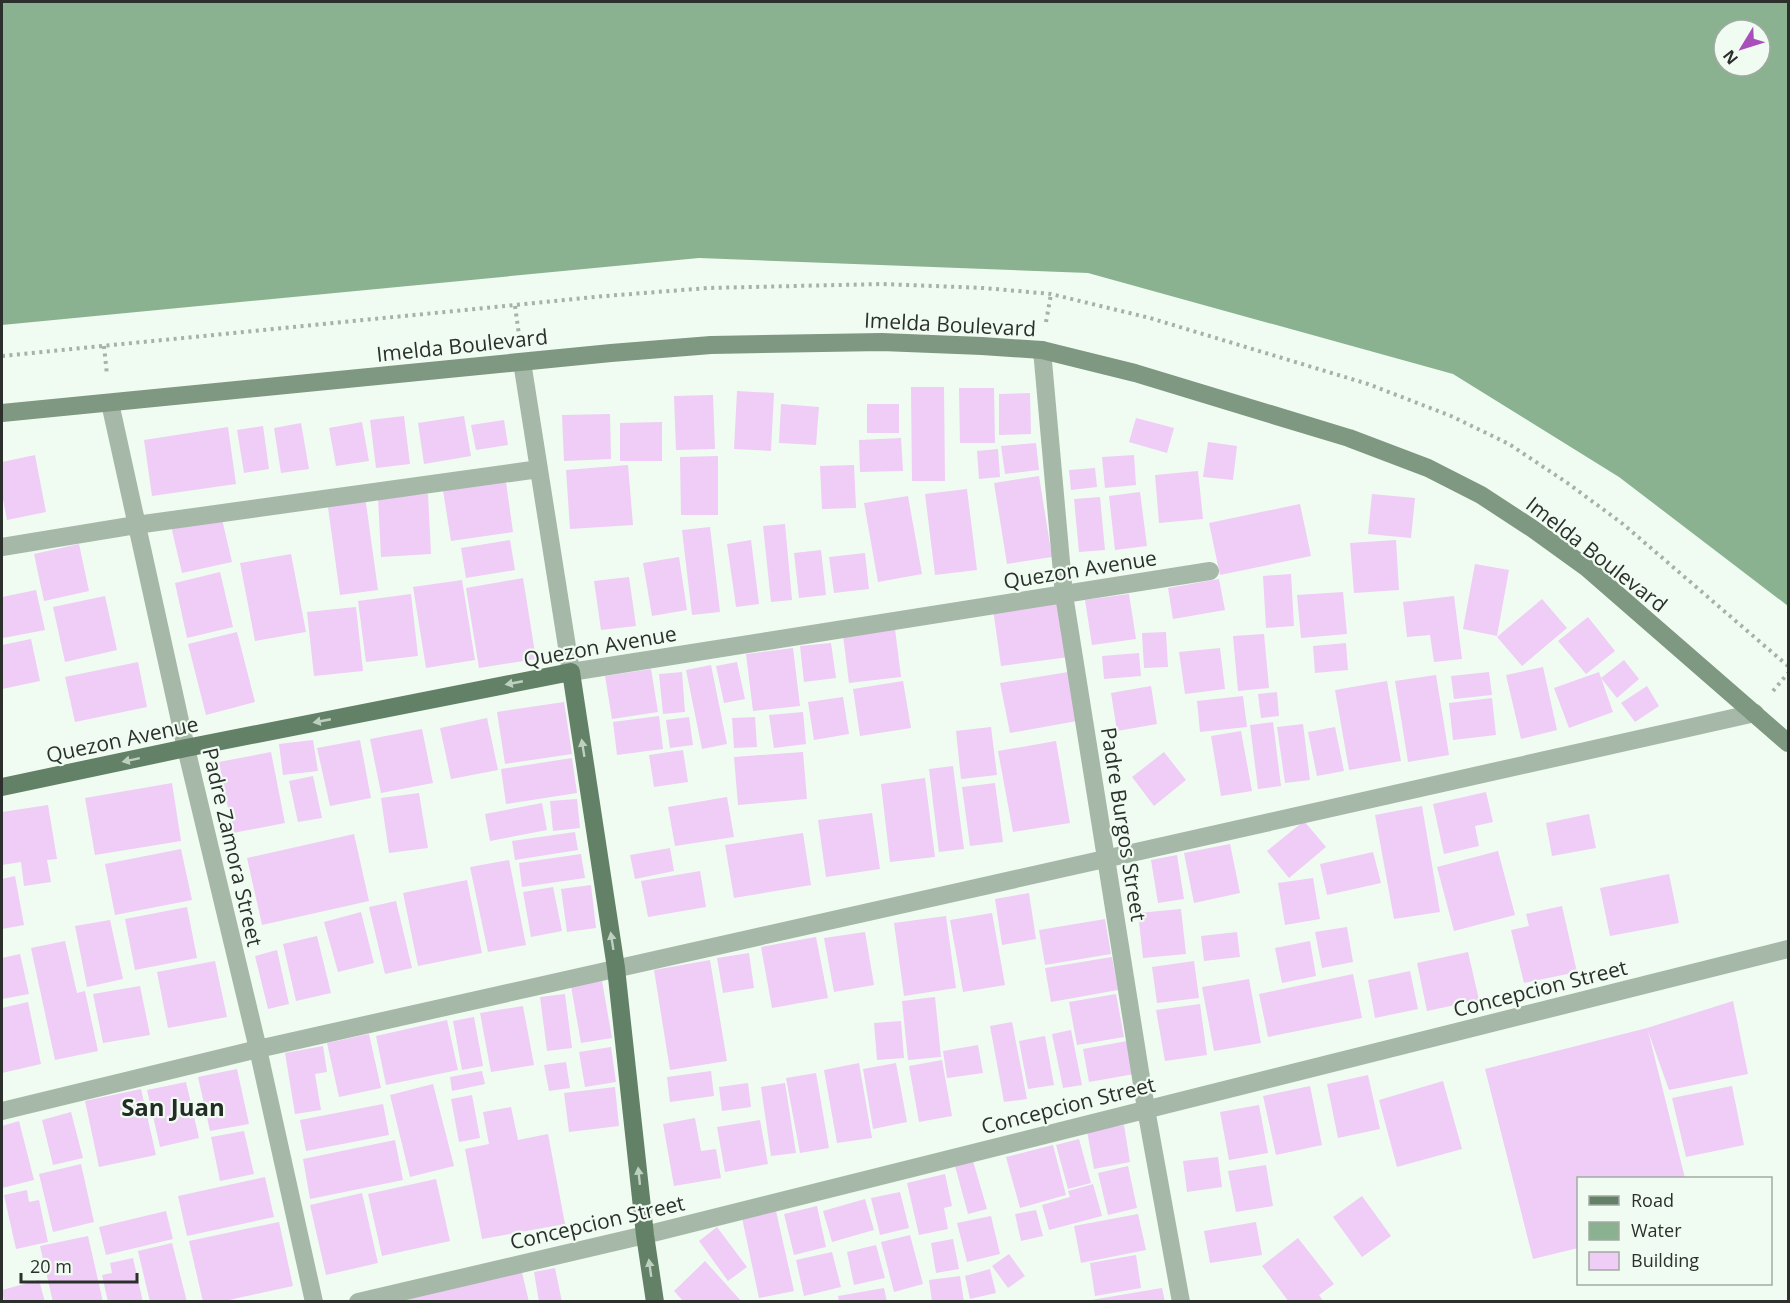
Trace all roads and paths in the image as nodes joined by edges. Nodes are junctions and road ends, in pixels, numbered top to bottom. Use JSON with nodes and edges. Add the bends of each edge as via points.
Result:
{"nodes":[{"id":1,"x":1042,"y":350,"type":"junction"},
{"id":2,"x":522,"y":362,"type":"junction"},
{"id":3,"x":110,"y":403,"type":"junction"},
{"id":4,"x":2,"y":413,"type":"edge"},
{"id":5,"x":539,"y":469,"type":"junction"},
{"id":6,"x":136,"y":525,"type":"junction"},
{"id":7,"x":2,"y":547,"type":"edge"},
{"id":8,"x":1210,"y":571,"type":"dead end"},
{"id":9,"x":1064,"y":595,"type":"junction"},
{"id":10,"x":571,"y":672,"type":"junction"},
{"id":11,"x":1755,"y":712,"type":"junction"},
{"id":12,"x":1788,"y":743,"type":"edge"},
{"id":13,"x":186,"y":748,"type":"junction"},
{"id":14,"x":2,"y":787,"type":"edge"},
{"id":15,"x":1106,"y":858,"type":"junction"},
{"id":16,"x":1788,"y":949,"type":"edge"},
{"id":17,"x":616,"y":968,"type":"junction"},
{"id":18,"x":258,"y":1049,"type":"junction"},
{"id":19,"x":1146,"y":1109,"type":"junction"},
{"id":20,"x":2,"y":1111,"type":"edge"},
{"id":21,"x":645,"y":1234,"type":"junction"},
{"id":22,"x":314,"y":1302,"type":"edge"},
{"id":23,"x":358,"y":1302,"type":"edge"},
{"id":24,"x":655,"y":1302,"type":"edge"},
{"id":25,"x":1181,"y":1302,"type":"edge"}],
"edges":[{"from":1,"to":2,"type":"main road","name":"Imelda Boulevard","via":[[882,342],[746,345]]},
{"from":1,"to":9,"type":"street","name":"Padre Burgos Street"},
{"from":1,"to":11,"type":"main road","name":"Imelda Boulevard","via":[[1146,376],[1349,438],[1428,468],[1481,495],[1587,568]]},
{"from":2,"to":3,"type":"main road","name":"Imelda Boulevard"},
{"from":2,"to":5,"type":"street"},
{"from":3,"to":4,"type":"main road","name":"Imelda Boulevard"},
{"from":3,"to":6,"type":"street","name":"Padre Zamora Street"},
{"from":5,"to":6,"type":"street"},
{"from":5,"to":10,"type":"street"},
{"from":6,"to":7,"type":"street"},
{"from":6,"to":13,"type":"street","name":"Padre Zamora Street"},
{"from":8,"to":9,"type":"street","name":"Quezon Avenue"},
{"from":9,"to":10,"type":"street","name":"Quezon Avenue"},
{"from":9,"to":15,"type":"street","name":"Padre Burgos Street"},
{"from":10,"to":13,"type":"main road","name":"Quezon Avenue","one_way":true},
{"from":17,"to":10,"type":"main road","one_way":true},
{"from":11,"to":12,"type":"main road","name":"Imelda Boulevard"},
{"from":11,"to":15,"type":"street"},
{"from":13,"to":14,"type":"main road","name":"Quezon Avenue","one_way":true},
{"from":13,"to":18,"type":"street","name":"Padre Zamora Street"},
{"from":15,"to":17,"type":"street"},
{"from":15,"to":19,"type":"street","name":"Padre Burgos Street"},
{"from":16,"to":19,"type":"street","name":"Concepcion Street"},
{"from":17,"to":18,"type":"street"},
{"from":21,"to":17,"type":"main road","one_way":true},
{"from":18,"to":20,"type":"street"},
{"from":18,"to":22,"type":"street","name":"Padre Zamora Street"},
{"from":19,"to":21,"type":"street","name":"Concepcion Street"},
{"from":19,"to":25,"type":"street","name":"Padre Burgos Street"},
{"from":21,"to":23,"type":"street","name":"Concepcion Street"},
{"from":24,"to":21,"type":"main road","one_way":true}]}
